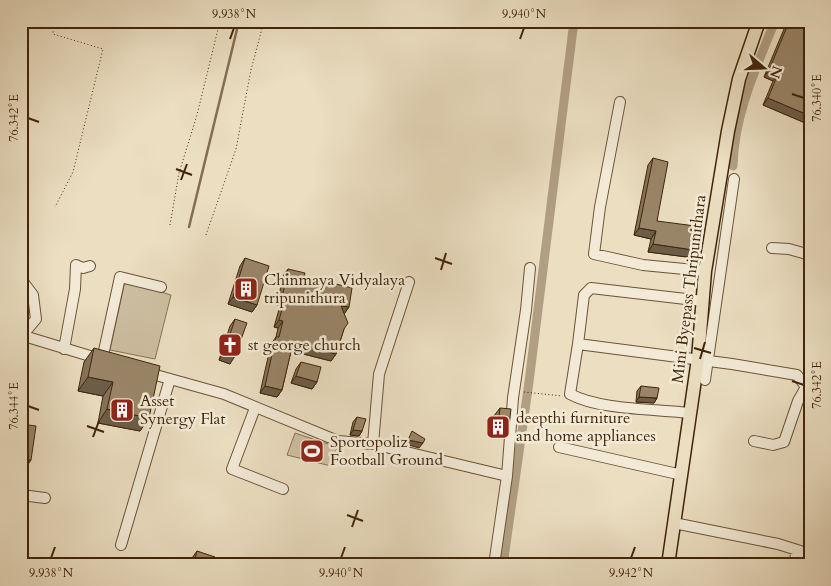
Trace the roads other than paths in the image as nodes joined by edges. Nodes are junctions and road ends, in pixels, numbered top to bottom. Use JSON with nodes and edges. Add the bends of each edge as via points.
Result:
{"nodes":[{"id":1,"x":759,"y":21,"type":"edge"},
{"id":2,"x":620,"y":102,"type":"dead end"},
{"id":3,"x":734,"y":179,"type":"dead end"},
{"id":4,"x":772,"y":248,"type":"dead end"},
{"id":5,"x":810,"y":255,"type":"edge"},
{"id":6,"x":90,"y":266,"type":"dead end"},
{"id":7,"x":530,"y":268,"type":"dead end"},
{"id":8,"x":705,"y":271,"type":"junction"},
{"id":9,"x":21,"y":279,"type":"edge"},
{"id":10,"x":409,"y":282,"type":"dead end"},
{"id":11,"x":160,"y":287,"type":"dead end"},
{"id":12,"x":708,"y":296,"type":"junction"},
{"id":13,"x":23,"y":337,"type":"edge"},
{"id":14,"x":578,"y":344,"type":"junction"},
{"id":15,"x":64,"y":349,"type":"junction"},
{"id":16,"x":702,"y":360,"type":"junction"},
{"id":17,"x":139,"y":370,"type":"edge"},
{"id":18,"x":170,"y":379,"type":"junction"},
{"id":19,"x":705,"y":380,"type":"dead end"},
{"id":20,"x":255,"y":408,"type":"junction"},
{"id":21,"x":689,"y":413,"type":"junction"},
{"id":22,"x":754,"y":441,"type":"dead end"},
{"id":23,"x":373,"y":444,"type":"junction"},
{"id":24,"x":558,"y":447,"type":"dead end"},
{"id":25,"x":682,"y":474,"type":"junction"},
{"id":26,"x":507,"y":476,"type":"junction"},
{"id":27,"x":283,"y":489,"type":"dead end"},
{"id":28,"x":21,"y":495,"type":"edge"},
{"id":29,"x":45,"y":498,"type":"dead end"},
{"id":30,"x":674,"y":523,"type":"junction"},
{"id":31,"x":121,"y":545,"type":"dead end"},
{"id":32,"x":797,"y":550,"type":"junction"},
{"id":33,"x":810,"y":554,"type":"edge"},
{"id":34,"x":494,"y":565,"type":"edge"},
{"id":35,"x":668,"y":565,"type":"edge"},
{"id":36,"x":794,"y":565,"type":"edge"}],
"edges":[{"from":1,"to":8,"type":"main road","name":"Mini Byepass Thripunithara","via":[[739,79]]},
{"from":2,"to":8,"type":"street","via":[[594,254],[643,265]]},
{"from":3,"to":12,"type":"street"},
{"from":4,"to":5,"type":"street"},
{"from":6,"to":15,"type":"street","via":[[76,265]]},
{"from":7,"to":26,"type":"street","via":[[513,398]]},
{"from":8,"to":12,"type":"main road","name":"Mini Byepass Thripunithara"},
{"from":9,"to":13,"type":"street","via":[[33,295],[36,319]]},
{"from":10,"to":23,"type":"street","via":[[380,374]]},
{"from":11,"to":15,"type":"street","via":[[120,277],[107,361]]},
{"from":12,"to":14,"type":"street","via":[[590,288],[584,294]]},
{"from":12,"to":16,"type":"main road","name":"Mini Byepass Thripunithara"},
{"from":13,"to":15,"type":"street"},
{"from":14,"to":16,"type":"street"},
{"from":14,"to":21,"type":"street","via":[[570,394],[610,405]]},
{"from":16,"to":19,"type":"street"},
{"from":16,"to":21,"type":"main road","name":"Mini Byepass Thripunithara"},
{"from":16,"to":22,"type":"street","via":[[786,372],[797,375],[806,387],[784,442],[773,445]]},
{"from":17,"to":18,"type":"street"},
{"from":18,"to":20,"type":"street","via":[[224,394]]},
{"from":18,"to":31,"type":"street"},
{"from":20,"to":23,"type":"street","via":[[338,441]]},
{"from":20,"to":27,"type":"street","via":[[232,469]]},
{"from":21,"to":25,"type":"main road","name":"Mini Byepass Thripunithara"},
{"from":23,"to":26,"type":"street"},
{"from":24,"to":25,"type":"street"},
{"from":25,"to":30,"type":"main road","name":"Mini Byepass Thripunithara"},
{"from":26,"to":34,"type":"street"},
{"from":28,"to":29,"type":"street"},
{"from":30,"to":32,"type":"street"},
{"from":30,"to":35,"type":"main road","name":"Mini Byepass Thripunithara"},
{"from":32,"to":33,"type":"street"},
{"from":32,"to":36,"type":"street"}]}
